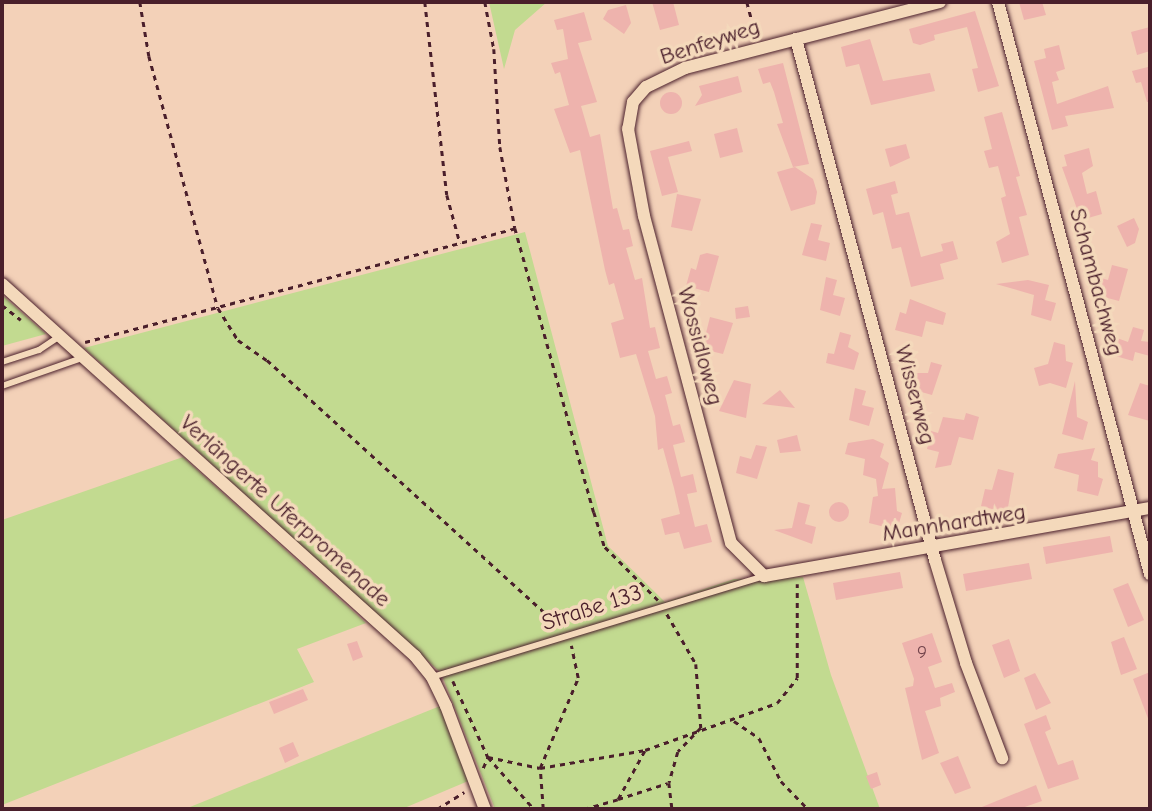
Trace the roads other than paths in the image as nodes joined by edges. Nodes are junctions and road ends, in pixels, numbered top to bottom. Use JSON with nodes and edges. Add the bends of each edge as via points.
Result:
{"nodes":[{"id":1,"x":940,"y":2,"type":"edge"},
{"id":2,"x":998,"y":2,"type":"edge"},
{"id":3,"x":796,"y":38,"type":"junction"},
{"id":4,"x":629,"y":113,"type":"joint"},
{"id":5,"x":2,"y":284,"type":"edge"},
{"id":6,"x":58,"y":337,"type":"junction"},
{"id":7,"x":78,"y":355,"type":"junction"},
{"id":8,"x":2,"y":362,"type":"edge"},
{"id":9,"x":2,"y":386,"type":"edge"},
{"id":10,"x":1150,"y":508,"type":"edge"},
{"id":11,"x":1133,"y":511,"type":"junction"},
{"id":12,"x":934,"y":548,"type":"junction"},
{"id":13,"x":1150,"y":573,"type":"edge"},
{"id":14,"x":764,"y":576,"type":"junction"},
{"id":15,"x":432,"y":677,"type":"junction"},
{"id":16,"x":1002,"y":758,"type":"dead end"},
{"id":17,"x":485,"y":809,"type":"edge"}],
"edges":[{"from":1,"to":3,"type":"street","name":"Benfeyweg"},
{"from":2,"to":11,"type":"street","name":"Schambachweg"},
{"from":3,"to":4,"type":"street","name":"Benfeyweg","via":[[653,82],[638,94]]},
{"from":3,"to":12,"type":"street","name":"Wisserweg"},
{"from":4,"to":14,"type":"street","name":"Wossidloweg","via":[[644,216],[727,532],[739,556]]},
{"from":5,"to":6,"type":"street","name":"Verlängerte Uferpromenade"},
{"from":6,"to":7,"type":"street","name":"Verlängerte Uferpromenade"},
{"from":6,"to":8,"type":"lane","via":[[39,350]]},
{"from":7,"to":9,"type":"lane"},
{"from":7,"to":15,"type":"street","name":"Verlängerte Uferpromenade","via":[[368,612]]},
{"from":10,"to":11,"type":"street","name":"Mannhardtweg"},
{"from":11,"to":12,"type":"street","name":"Mannhardtweg"},
{"from":11,"to":13,"type":"street","name":"Schambachweg"},
{"from":12,"to":14,"type":"street","name":"Mannhardtweg"},
{"from":12,"to":16,"type":"street","name":"Wisserweg","via":[[966,663]]},
{"from":14,"to":15,"type":"lane","name":"Straße 133"},
{"from":15,"to":17,"type":"street","name":"Verlängerte Uferpromenade"}]}
